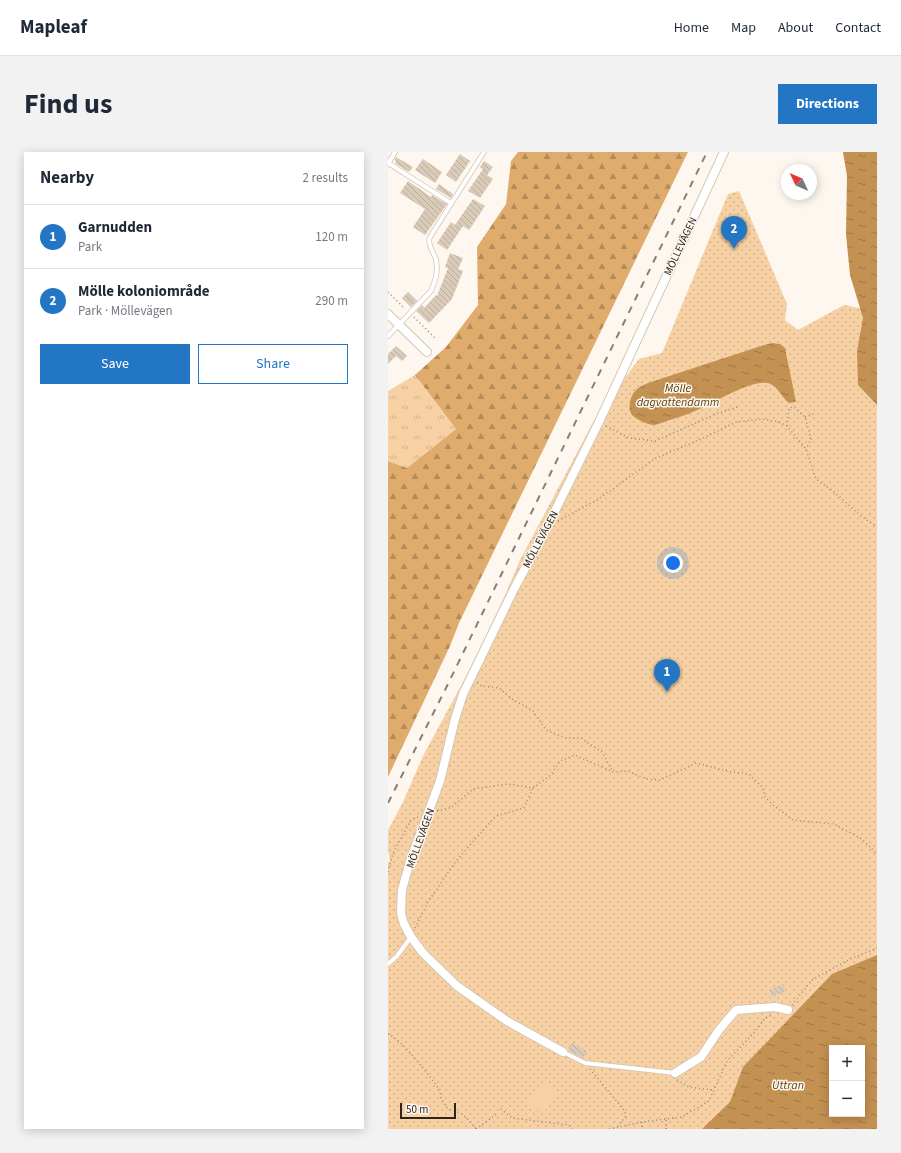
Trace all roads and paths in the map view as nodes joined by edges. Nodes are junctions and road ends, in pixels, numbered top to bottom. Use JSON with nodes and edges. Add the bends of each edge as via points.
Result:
{"nodes":[{"id":1,"x":395,"y":152,"type":"edge"},
{"id":2,"x":484,"y":152,"type":"edge"},
{"id":3,"x":724,"y":152,"type":"edge"},
{"id":4,"x":388,"y":163,"type":"edge"},
{"id":5,"x":451,"y":203,"type":"junction"},
{"id":6,"x":388,"y":314,"type":"edge"},
{"id":7,"x":399,"y":325,"type":"junction"},
{"id":8,"x":388,"y":336,"type":"edge"},
{"id":9,"x":427,"y":352,"type":"dead end"},
{"id":10,"x":740,"y":406,"type":"dead end"},
{"id":11,"x":814,"y":414,"type":"dead end"},
{"id":12,"x":805,"y":417,"type":"junction"},
{"id":13,"x":599,"y":422,"type":"junction"},
{"id":14,"x":787,"y":426,"type":"junction"},
{"id":15,"x":806,"y":449,"type":"junction"},
{"id":16,"x":547,"y":527,"type":"junction"},
{"id":17,"x":877,"y":527,"type":"edge"},
{"id":18,"x":470,"y":679,"type":"junction"},
{"id":19,"x":613,"y":772,"type":"junction"},
{"id":20,"x":533,"y":788,"type":"junction"},
{"id":21,"x":429,"y":813,"type":"junction"},
{"id":22,"x":877,"y":854,"type":"edge"},
{"id":23,"x":388,"y":872,"type":"edge"},
{"id":24,"x":411,"y":936,"type":"junction"},
{"id":25,"x":877,"y":948,"type":"edge"},
{"id":26,"x":388,"y":964,"type":"edge"},
{"id":27,"x":788,"y":1010,"type":"joint"},
{"id":28,"x":773,"y":1015,"type":"dead end"},
{"id":29,"x":388,"y":1031,"type":"edge"},
{"id":30,"x":389,"y":1035,"type":"edge"},
{"id":31,"x":563,"y":1052,"type":"joint"},
{"id":32,"x":585,"y":1063,"type":"junction"},
{"id":33,"x":675,"y":1072,"type":"joint"},
{"id":34,"x":689,"y":1087,"type":"dead end"},
{"id":35,"x":713,"y":1090,"type":"junction"},
{"id":36,"x":502,"y":1109,"type":"dead end"},
{"id":37,"x":498,"y":1113,"type":"dead end"},
{"id":38,"x":666,"y":1119,"type":"junction"},
{"id":39,"x":642,"y":1122,"type":"junction"},
{"id":40,"x":617,"y":1127,"type":"junction"},
{"id":41,"x":476,"y":1129,"type":"edge"},
{"id":42,"x":572,"y":1129,"type":"edge"},
{"id":43,"x":609,"y":1129,"type":"edge"},
{"id":44,"x":642,"y":1129,"type":"edge"},
{"id":45,"x":666,"y":1129,"type":"edge"}],
"edges":[{"from":1,"to":4,"type":"lane"},
{"from":2,"to":5,"type":"lane"},
{"from":3,"to":13,"type":"street","name":"MÖLLEVÄGEN"},
{"from":4,"to":5,"type":"lane"},
{"from":5,"to":7,"type":"lane","via":[[429,240],[437,268],[431,291]]},
{"from":6,"to":7,"type":"street"},
{"from":7,"to":8,"type":"lane"},
{"from":7,"to":9,"type":"street"},
{"from":10,"to":13,"type":"path","via":[[655,441],[628,438]]},
{"from":11,"to":12,"type":"path"},
{"from":12,"to":14,"type":"path","via":[[794,407],[789,408]]},
{"from":12,"to":15,"type":"path","via":[[811,439]]},
{"from":13,"to":16,"type":"street","name":"MÖLLEVÄGEN"},
{"from":14,"to":15,"type":"path"},
{"from":14,"to":16,"type":"path","via":[[763,419],[736,422],[656,458],[597,500]]},
{"from":15,"to":17,"type":"path","via":[[816,479]]},
{"from":16,"to":18,"type":"street","name":"MÖLLEVÄGEN"},
{"from":18,"to":19,"type":"path","via":[[482,686],[499,688],[533,711],[546,730],[565,738],[581,738],[602,752]]},
{"from":18,"to":21,"type":"street","name":"MÖLLEVÄGEN","via":[[455,718]]},
{"from":19,"to":20,"type":"path","via":[[575,755],[560,761],[551,775]]},
{"from":19,"to":22,"type":"path","via":[[627,771],[647,780],[660,780],[696,763],[749,774],[764,789],[764,796],[793,820],[834,824],[862,839]]},
{"from":20,"to":21,"type":"path","via":[[508,784],[473,789],[452,807]]},
{"from":20,"to":24,"type":"path","via":[[524,808],[496,816],[456,861],[428,902]]},
{"from":21,"to":23,"type":"path","via":[[411,820],[393,853]]},
{"from":21,"to":24,"type":"street","name":"MÖLLEVÄGEN","via":[[410,861],[402,890],[401,913]]},
{"from":24,"to":26,"type":"lane"},
{"from":24,"to":31,"type":"street","name":"MÖLLEVÄGEN","via":[[423,953],[457,986],[507,1021]]},
{"from":25,"to":27,"type":"path","via":[[848,960],[812,980]]},
{"from":27,"to":33,"type":"street","via":[[775,1007],[736,1010],[701,1056]]},
{"from":28,"to":35,"type":"path","via":[[765,1018],[727,1061]]},
{"from":29,"to":30,"type":"path"},
{"from":30,"to":41,"type":"path","via":[[401,1043],[440,1090],[441,1098],[448,1109],[460,1113]]},
{"from":31,"to":32,"type":"lane"},
{"from":32,"to":33,"type":"lane"},
{"from":32,"to":40,"type":"path","via":[[624,1110],[626,1116]]},
{"from":34,"to":35,"type":"path"},
{"from":35,"to":38,"type":"path","via":[[709,1100],[682,1117]]},
{"from":36,"to":42,"type":"path","via":[[512,1118],[569,1125]]},
{"from":37,"to":41,"type":"path"},
{"from":38,"to":39,"type":"path"},
{"from":38,"to":45,"type":"path"},
{"from":39,"to":40,"type":"path"},
{"from":39,"to":44,"type":"path"},
{"from":40,"to":43,"type":"path"}]}
